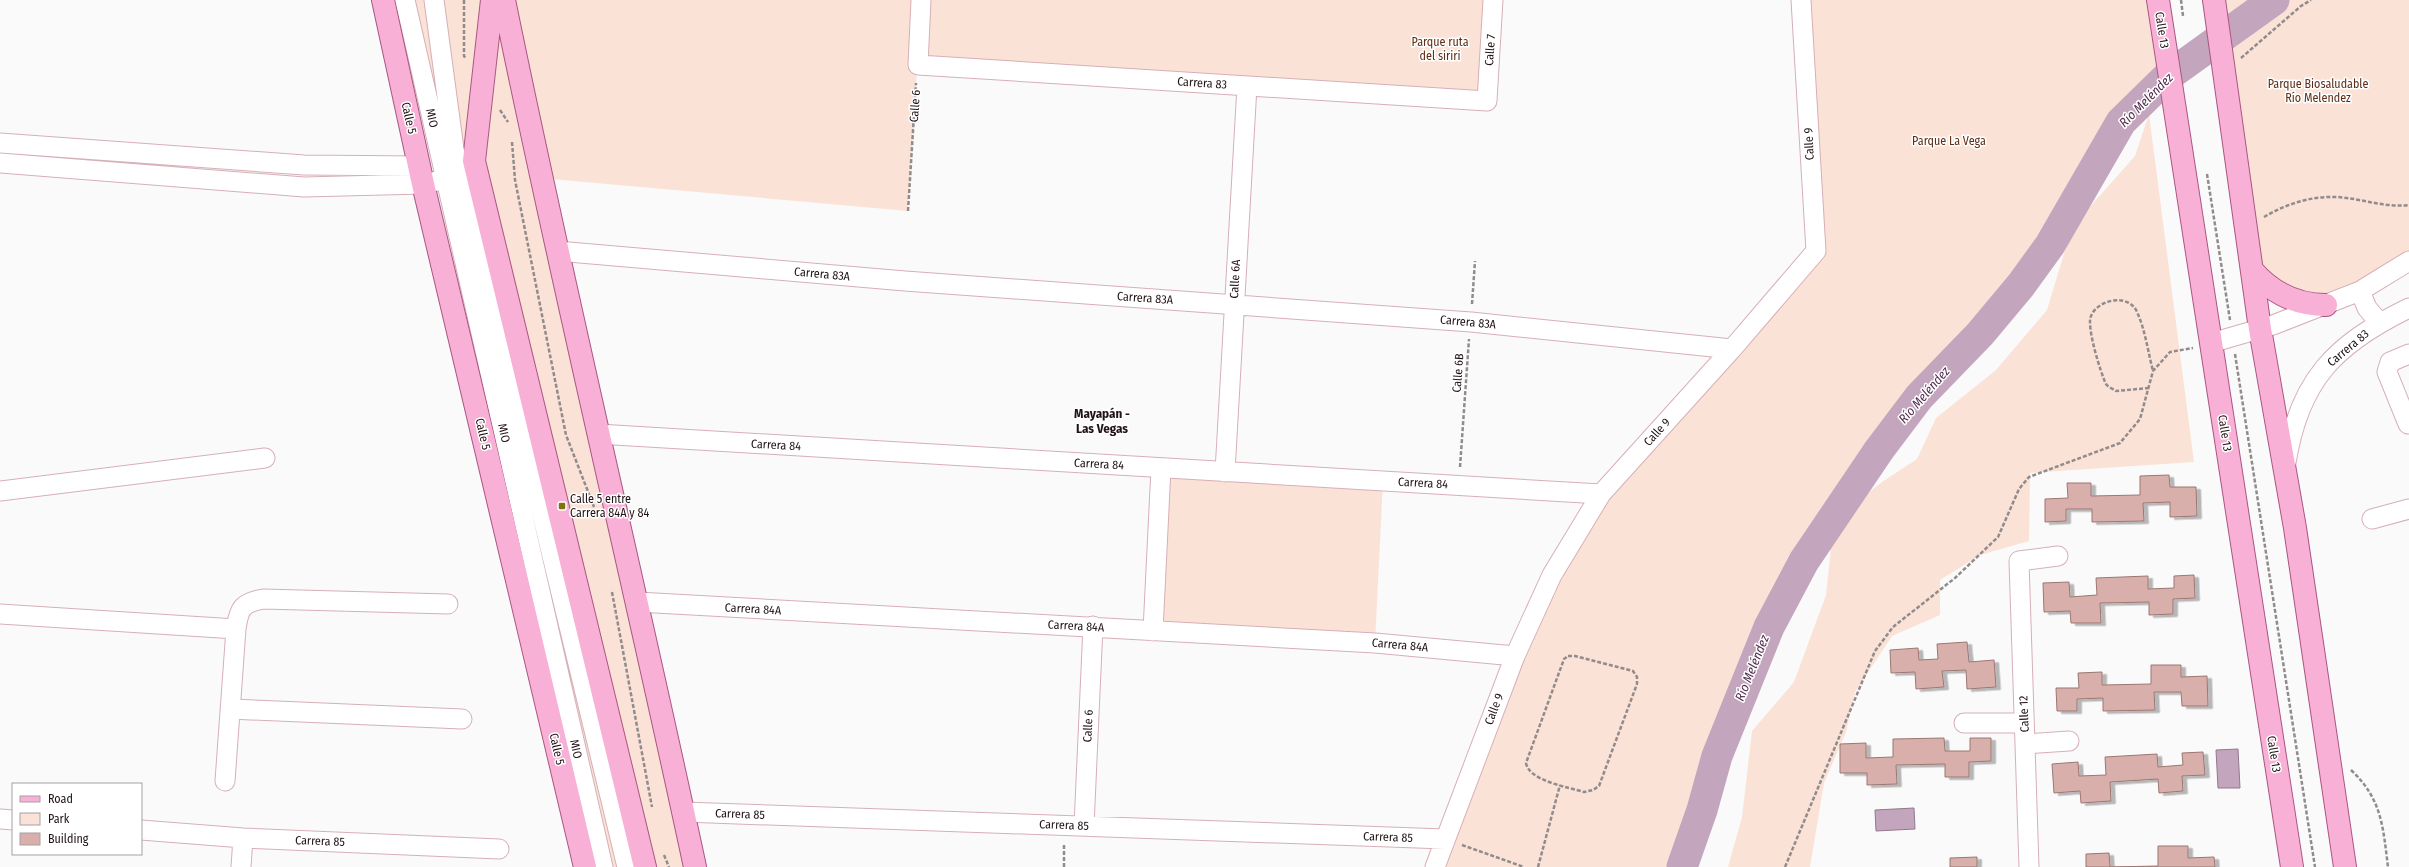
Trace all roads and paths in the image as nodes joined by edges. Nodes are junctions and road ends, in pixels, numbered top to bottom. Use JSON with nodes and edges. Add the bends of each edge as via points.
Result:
{"nodes":[{"id":1,"x":383,"y":0,"type":"edge"},
{"id":2,"x":405,"y":0,"type":"edge"},
{"id":3,"x":434,"y":0,"type":"edge"},
{"id":4,"x":464,"y":0,"type":"edge"},
{"id":5,"x":492,"y":0,"type":"edge"},
{"id":6,"x":504,"y":0,"type":"edge"},
{"id":7,"x":921,"y":0,"type":"edge"},
{"id":8,"x":1493,"y":0,"type":"edge"},
{"id":9,"x":1801,"y":0,"type":"edge"},
{"id":10,"x":2158,"y":0,"type":"edge"},
{"id":11,"x":2180,"y":0,"type":"edge"},
{"id":12,"x":2311,"y":0,"type":"edge"},
{"id":13,"x":2214,"y":1,"type":"edge"},
{"id":14,"x":2182,"y":16,"type":"dead end"},
{"id":15,"x":464,"y":56,"type":"dead end"},
{"id":16,"x":2232,"y":64,"type":"junction"},
{"id":17,"x":918,"y":65,"type":"junction"},
{"id":18,"x":1247,"y":86,"type":"junction"},
{"id":19,"x":1487,"y":101,"type":"joint"},
{"id":20,"x":0,"y":143,"type":"edge"},
{"id":21,"x":0,"y":163,"type":"edge"},
{"id":22,"x":2206,"y":168,"type":"dead end"},
{"id":23,"x":460,"y":170,"type":"junction"},
{"id":24,"x":422,"y":175,"type":"junction"},
{"id":25,"x":515,"y":180,"type":"dead end"},
{"id":26,"x":2409,"y":205,"type":"edge"},
{"id":27,"x":908,"y":211,"type":"dead end"},
{"id":28,"x":2264,"y":217,"type":"dead end"},
{"id":29,"x":557,"y":251,"type":"junction"},
{"id":30,"x":1475,"y":261,"type":"dead end"},
{"id":31,"x":2409,"y":261,"type":"edge"},
{"id":32,"x":2252,"y":270,"type":"junction"},
{"id":33,"x":2360,"y":291,"type":"junction"},
{"id":34,"x":1234,"y":304,"type":"junction"},
{"id":35,"x":2326,"y":305,"type":"junction"},
{"id":36,"x":2409,"y":308,"type":"edge"},
{"id":37,"x":1471,"y":322,"type":"junction"},
{"id":38,"x":2379,"y":322,"type":"junction"},
{"id":39,"x":2260,"y":328,"type":"junction"},
{"id":40,"x":2232,"y":337,"type":"junction"},
{"id":41,"x":2203,"y":345,"type":"junction"},
{"id":42,"x":1732,"y":349,"type":"junction"},
{"id":43,"x":2409,"y":354,"type":"edge"},
{"id":44,"x":2154,"y":371,"type":"junction"},
{"id":45,"x":2149,"y":388,"type":"junction"},
{"id":46,"x":2408,"y":424,"type":"edge"},
{"id":47,"x":598,"y":434,"type":"junction"},
{"id":48,"x":265,"y":458,"type":"dead end"},
{"id":49,"x":1161,"y":468,"type":"junction"},
{"id":50,"x":1225,"y":472,"type":"junction"},
{"id":51,"x":2284,"y":472,"type":"junction"},
{"id":52,"x":1459,"y":486,"type":"junction"},
{"id":53,"x":0,"y":491,"type":"edge"},
{"id":54,"x":1601,"y":494,"type":"junction"},
{"id":55,"x":2409,"y":509,"type":"edge"},
{"id":56,"x":597,"y":515,"type":"dead end"},
{"id":57,"x":2372,"y":519,"type":"dead end"},
{"id":58,"x":2058,"y":556,"type":"dead end"},
{"id":59,"x":611,"y":584,"type":"dead end"},
{"id":60,"x":637,"y":602,"type":"junction"},
{"id":61,"x":448,"y":604,"type":"dead end"},
{"id":62,"x":0,"y":614,"type":"edge"},
{"id":63,"x":1093,"y":626,"type":"junction"},
{"id":64,"x":236,"y":629,"type":"junction"},
{"id":65,"x":1153,"y":631,"type":"junction"},
{"id":66,"x":1515,"y":656,"type":"junction"},
{"id":67,"x":230,"y":709,"type":"junction"},
{"id":68,"x":462,"y":719,"type":"dead end"},
{"id":69,"x":1964,"y":723,"type":"dead end"},
{"id":70,"x":2024,"y":723,"type":"junction"},
{"id":71,"x":2069,"y":741,"type":"dead end"},
{"id":72,"x":2025,"y":744,"type":"junction"},
{"id":73,"x":2347,"y":767,"type":"dead end"},
{"id":74,"x":225,"y":781,"type":"dead end"},
{"id":75,"x":1560,"y":785,"type":"junction"},
{"id":76,"x":683,"y":812,"type":"junction"},
{"id":77,"x":654,"y":815,"type":"dead end"},
{"id":78,"x":0,"y":819,"type":"edge"},
{"id":79,"x":12,"y":820,"type":"edge"},
{"id":80,"x":1064,"y":824,"type":"junction"},
{"id":81,"x":1084,"y":826,"type":"junction"},
{"id":82,"x":142,"y":830,"type":"edge"},
{"id":83,"x":243,"y":838,"type":"junction"},
{"id":84,"x":1445,"y":839,"type":"junction"},
{"id":85,"x":499,"y":849,"type":"dead end"},
{"id":86,"x":663,"y":853,"type":"dead end"},
{"id":87,"x":241,"y":867,"type":"edge"},
{"id":88,"x":585,"y":867,"type":"edge"},
{"id":89,"x":603,"y":867,"type":"edge"},
{"id":90,"x":627,"y":867,"type":"edge"},
{"id":91,"x":645,"y":867,"type":"edge"},
{"id":92,"x":669,"y":867,"type":"edge"},
{"id":93,"x":695,"y":867,"type":"edge"},
{"id":94,"x":1064,"y":867,"type":"edge"},
{"id":95,"x":1435,"y":867,"type":"edge"},
{"id":96,"x":1524,"y":867,"type":"edge"},
{"id":97,"x":1538,"y":867,"type":"edge"},
{"id":98,"x":1784,"y":867,"type":"edge"},
{"id":99,"x":2029,"y":867,"type":"edge"},
{"id":100,"x":2292,"y":867,"type":"edge"},
{"id":101,"x":2315,"y":867,"type":"edge"},
{"id":102,"x":2346,"y":867,"type":"edge"},
{"id":103,"x":2388,"y":867,"type":"edge"}],
"edges":[{"from":1,"to":24,"type":"main road","name":"Calle 5"},
{"from":2,"to":23,"type":"street","name":"MIO"},
{"from":3,"to":23,"type":"street","name":"MIO","via":[[454,149]]},
{"from":4,"to":15,"type":"path"},
{"from":5,"to":23,"type":"main road"},
{"from":6,"to":29,"type":"main road"},
{"from":7,"to":17,"type":"street"},
{"from":8,"to":19,"type":"street","name":"Calle 7"},
{"from":9,"to":42,"type":"street","name":"Calle 9","via":[[1816,251]]},
{"from":10,"to":41,"type":"main road","name":"Calle 13","via":[[2174,104]]},
{"from":11,"to":14,"type":"path"},
{"from":12,"to":16,"type":"path"},
{"from":13,"to":16,"type":"main road"},
{"from":16,"to":32,"type":"main road"},
{"from":17,"to":18,"type":"street","name":"Carrera 83"},
{"from":17,"to":27,"type":"path","name":"Calle 6"},
{"from":18,"to":19,"type":"street","name":"Carrera 83"},
{"from":18,"to":34,"type":"street","name":"Calle 6A"},
{"from":20,"to":24,"type":"street"},
{"from":21,"to":24,"type":"street","via":[[304,187]]},
{"from":22,"to":40,"type":"path"},
{"from":23,"to":24,"type":"street"},
{"from":23,"to":89,"type":"street","name":"MIO"},
{"from":23,"to":90,"type":"street","name":"MIO"},
{"from":23,"to":91,"type":"main road"},
{"from":24,"to":88,"type":"main road","name":"Calle 5"},
{"from":25,"to":56,"type":"path","via":[[566,435]]},
{"from":26,"to":28,"type":"path","via":[[2394,207],[2337,197],[2317,198],[2296,202]]},
{"from":29,"to":34,"type":"street","name":"Carrera 83A","via":[[905,281]]},
{"from":29,"to":47,"type":"main road"},
{"from":30,"to":37,"type":"path","name":"Calle 6B"},
{"from":31,"to":33,"type":"street"},
{"from":32,"to":35,"type":"main road","via":[[2268,286],[2288,298]]},
{"from":32,"to":39,"type":"main road"},
{"from":33,"to":35,"type":"street"},
{"from":33,"to":38,"type":"street","via":[[2367,308]]},
{"from":34,"to":37,"type":"street","name":"Carrera 83A"},
{"from":34,"to":50,"type":"street","name":"Calle 6A"},
{"from":35,"to":39,"type":"street"},
{"from":36,"to":38,"type":"street","name":"Carrera 83"},
{"from":37,"to":42,"type":"street","name":"Carrera 83A"},
{"from":37,"to":52,"type":"path","name":"Calle 6B"},
{"from":38,"to":51,"type":"street","name":"Carrera 83","via":[[2338,354],[2310,387],[2292,427]]},
{"from":39,"to":40,"type":"street"},
{"from":39,"to":51,"type":"main road"},
{"from":40,"to":41,"type":"street"},
{"from":40,"to":101,"type":"path"},
{"from":41,"to":44,"type":"path","via":[[2170,352]]},
{"from":41,"to":100,"type":"main road","name":"Calle 13"},
{"from":42,"to":54,"type":"street","name":"Calle 9"},
{"from":43,"to":46,"type":"street","via":[[2390,362],[2387,372]]},
{"from":44,"to":45,"type":"path"},
{"from":44,"to":45,"type":"path","via":[[2137,311],[2130,302],[2120,299],[2095,309],[2090,318],[2090,330],[2107,385],[2116,392]]},
{"from":45,"to":98,"type":"path","via":[[2140,419],[2120,443],[2029,477],[2019,489],[1998,537],[1956,578],[1893,627],[1875,651]]},
{"from":47,"to":49,"type":"street","name":"Carrera 84"},
{"from":47,"to":60,"type":"main road"},
{"from":48,"to":53,"type":"street"},
{"from":49,"to":50,"type":"street","name":"Carrera 84"},
{"from":49,"to":65,"type":"street"},
{"from":50,"to":52,"type":"street","name":"Carrera 84"},
{"from":51,"to":102,"type":"main road"},
{"from":52,"to":54,"type":"street","name":"Carrera 84"},
{"from":54,"to":66,"type":"street","name":"Calle 9","via":[[1552,575]]},
{"from":55,"to":57,"type":"street"},
{"from":58,"to":70,"type":"street","name":"Calle 12","via":[[2019,561]]},
{"from":59,"to":77,"type":"path"},
{"from":60,"to":63,"type":"street","name":"Carrera 84A"},
{"from":60,"to":76,"type":"main road"},
{"from":61,"to":64,"type":"street","via":[[263,599],[248,602],[238,612]]},
{"from":62,"to":64,"type":"street"},
{"from":63,"to":65,"type":"street","name":"Carrera 84A"},
{"from":63,"to":81,"type":"street","name":"Calle 6"},
{"from":64,"to":67,"type":"street"},
{"from":65,"to":66,"type":"street","name":"Carrera 84A","via":[[1375,643]]},
{"from":66,"to":84,"type":"street","name":"Calle 9"},
{"from":67,"to":68,"type":"street"},
{"from":67,"to":74,"type":"street"},
{"from":69,"to":70,"type":"street"},
{"from":70,"to":72,"type":"street","name":"Calle 12"},
{"from":71,"to":72,"type":"street"},
{"from":72,"to":99,"type":"street","name":"Calle 12"},
{"from":73,"to":103,"type":"path","via":[[2372,794],[2381,815]]},
{"from":75,"to":75,"type":"path","via":[[1584,792],[1599,786],[1637,684],[1637,677],[1633,671],[1575,656],[1564,659],[1526,763],[1527,770],[1534,776]]},
{"from":75,"to":97,"type":"path"},
{"from":76,"to":80,"type":"street","name":"Carrera 85"},
{"from":76,"to":93,"type":"main road"},
{"from":78,"to":79,"type":"street"},
{"from":80,"to":81,"type":"street","name":"Carrera 85"},
{"from":80,"to":94,"type":"path"},
{"from":81,"to":84,"type":"street","name":"Carrera 85"},
{"from":82,"to":83,"type":"street","name":"Carrera 85"},
{"from":83,"to":85,"type":"street","name":"Carrera 85"},
{"from":83,"to":87,"type":"street"},
{"from":84,"to":95,"type":"street","name":"Calle 9"},
{"from":84,"to":96,"type":"path"},
{"from":86,"to":92,"type":"path"}]}
